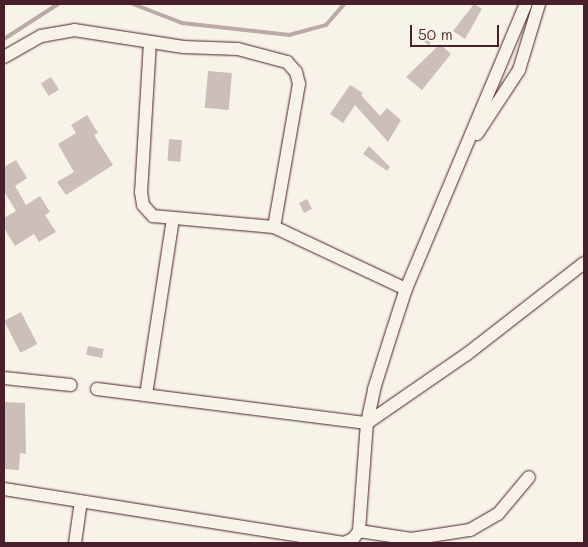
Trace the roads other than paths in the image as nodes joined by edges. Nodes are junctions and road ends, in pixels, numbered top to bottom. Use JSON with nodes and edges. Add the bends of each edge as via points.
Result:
{"nodes":[{"id":1,"x":526,"y":4,"type":"edge"},
{"id":2,"x":539,"y":4,"type":"edge"},
{"id":3,"x":150,"y":42,"type":"junction"},
{"id":4,"x":4,"y":57,"type":"edge"},
{"id":5,"x":465,"y":150,"type":"junction"},
{"id":6,"x":173,"y":218,"type":"junction"},
{"id":7,"x":274,"y":227,"type":"junction"},
{"id":8,"x":584,"y":263,"type":"edge"},
{"id":9,"x":406,"y":289,"type":"junction"},
{"id":10,"x":4,"y":378,"type":"edge"},
{"id":11,"x":71,"y":385,"type":"dead end"},
{"id":12,"x":97,"y":389,"type":"dead end"},
{"id":13,"x":146,"y":395,"type":"junction"},
{"id":14,"x":367,"y":423,"type":"junction"},
{"id":15,"x":529,"y":476,"type":"dead end"},
{"id":16,"x":4,"y":489,"type":"edge"},
{"id":17,"x":81,"y":501,"type":"junction"},
{"id":18,"x":359,"y":531,"type":"junction"},
{"id":19,"x":267,"y":537,"type":"edge"},
{"id":20,"x":387,"y":539,"type":"edge"},
{"id":21,"x":74,"y":543,"type":"edge"}],
"edges":[{"from":1,"to":5,"type":"street"},
{"from":2,"to":5,"type":"street","via":[[518,70]]},
{"from":3,"to":4,"type":"street","via":[[74,30],[41,36]]},
{"from":3,"to":6,"type":"street","via":[[141,192],[143,206],[153,216]]},
{"from":3,"to":7,"type":"street","via":[[238,49],[287,62],[296,72],[299,84]]},
{"from":5,"to":9,"type":"street"},
{"from":6,"to":7,"type":"street"},
{"from":6,"to":13,"type":"street"},
{"from":7,"to":9,"type":"street"},
{"from":8,"to":14,"type":"street","via":[[467,354]]},
{"from":9,"to":14,"type":"street","via":[[374,389]]},
{"from":10,"to":11,"type":"street"},
{"from":12,"to":13,"type":"street"},
{"from":13,"to":14,"type":"street"},
{"from":14,"to":18,"type":"street"},
{"from":15,"to":20,"type":"street","via":[[498,514],[470,530],[411,539]]},
{"from":16,"to":17,"type":"street"},
{"from":17,"to":19,"type":"street"},
{"from":17,"to":21,"type":"street"},
{"from":18,"to":19,"type":"street","via":[[344,543]]},
{"from":18,"to":20,"type":"street"}]}
